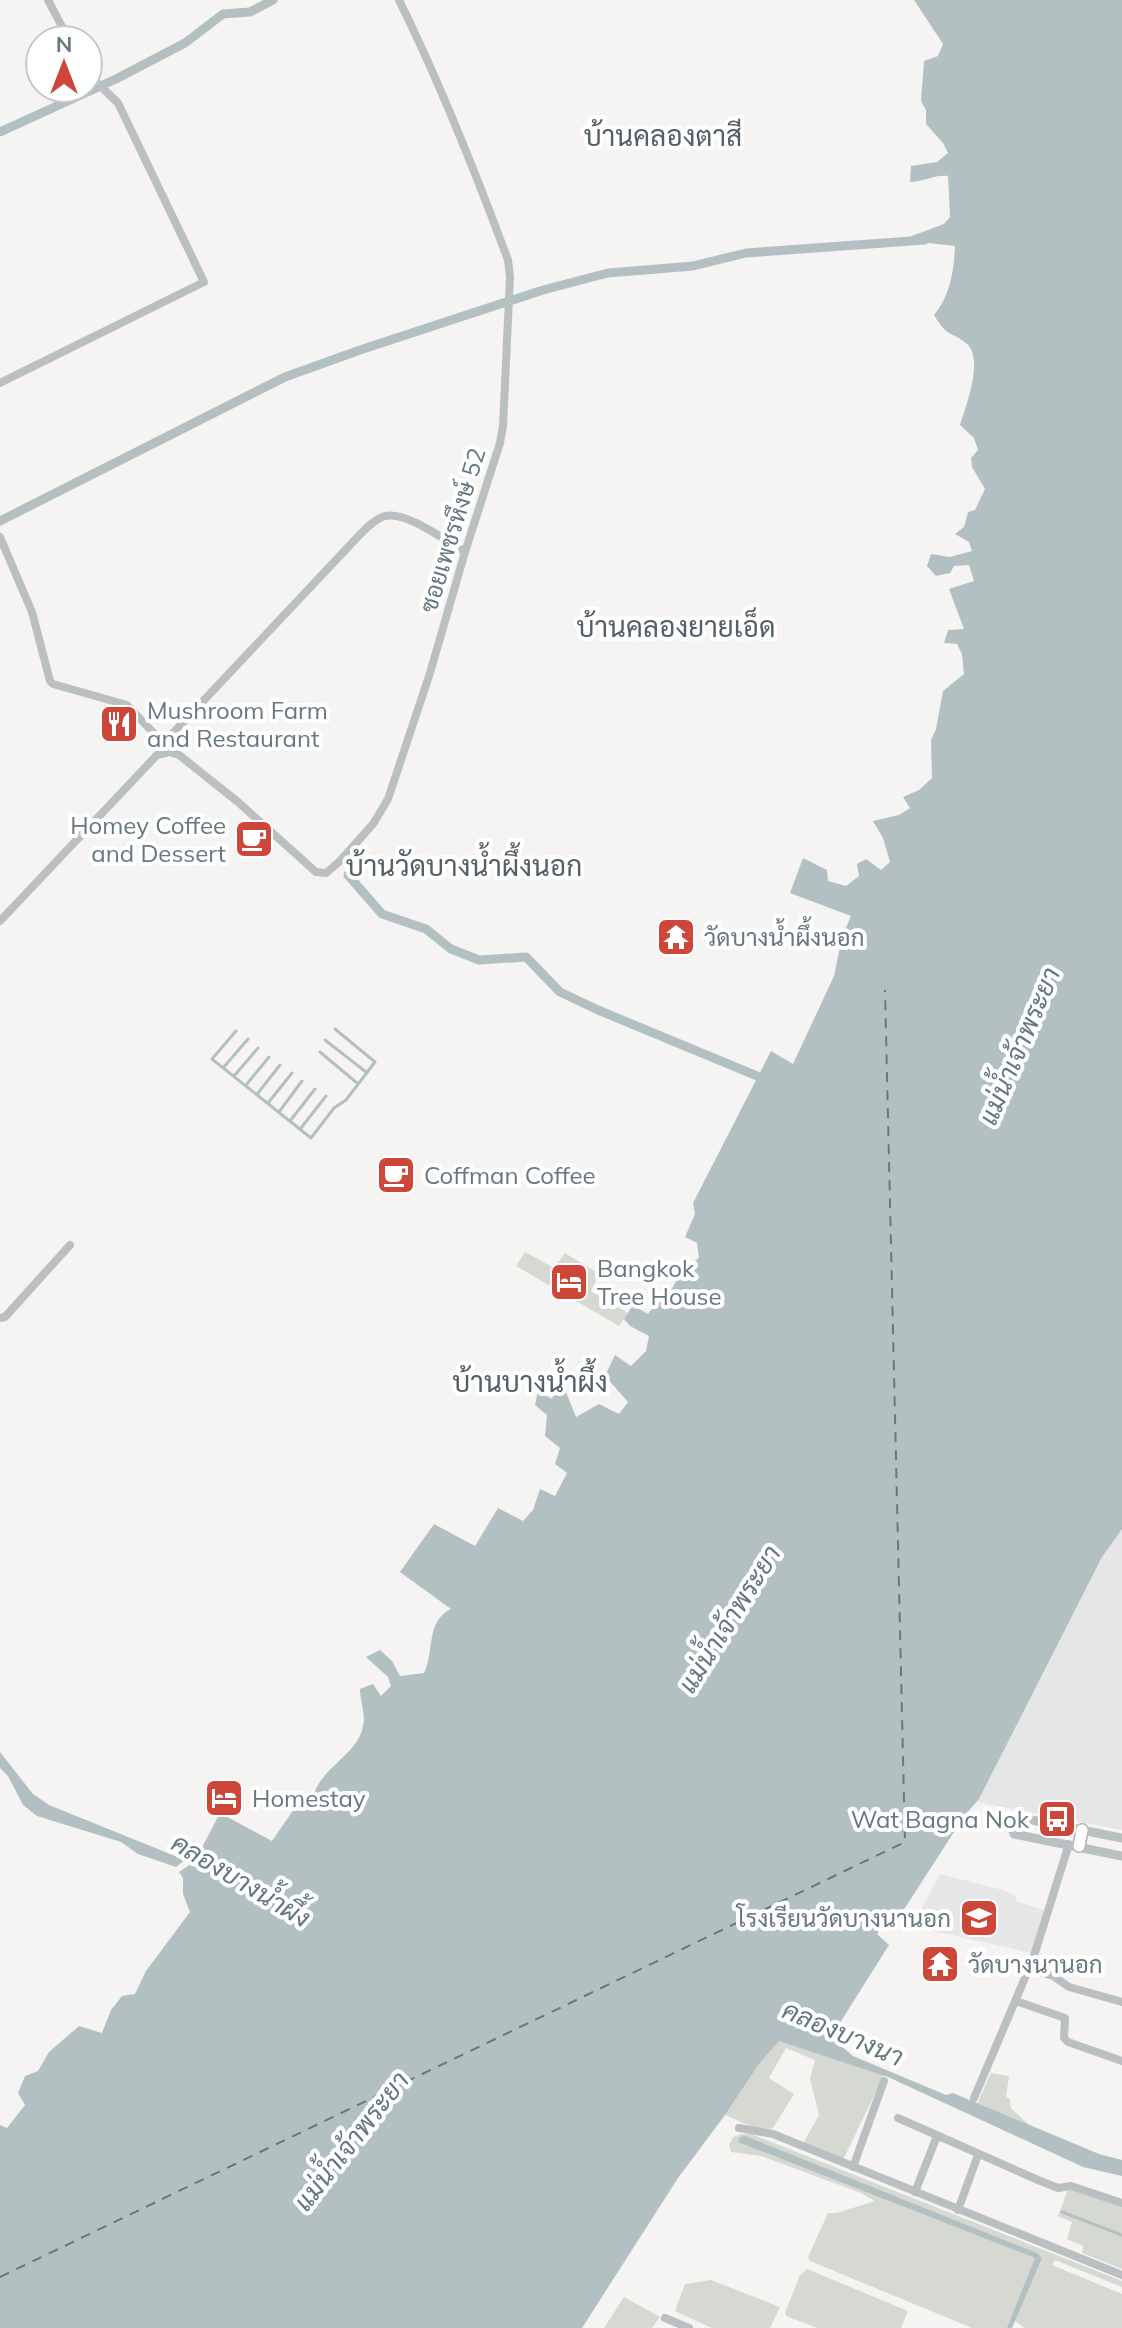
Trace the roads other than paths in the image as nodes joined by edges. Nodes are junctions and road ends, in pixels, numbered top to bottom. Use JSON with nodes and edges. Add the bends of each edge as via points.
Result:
{"nodes":[{"id":1,"x":48,"y":0,"type":"edge"},
{"id":2,"x":399,"y":0,"type":"edge"},
{"id":3,"x":61,"y":24,"type":"edge"},
{"id":4,"x":104,"y":89,"type":"edge"},
{"id":5,"x":0,"y":383,"type":"edge"},
{"id":6,"x":0,"y":537,"type":"edge"},
{"id":7,"x":465,"y":552,"type":"junction"},
{"id":8,"x":168,"y":752,"type":"junction"},
{"id":9,"x":0,"y":921,"type":"edge"},
{"id":10,"x":70,"y":1245,"type":"dead end"},
{"id":11,"x":0,"y":1318,"type":"edge"},
{"id":12,"x":1082,"y":1830,"type":"junction"},
{"id":13,"x":1122,"y":1838,"type":"edge"},
{"id":14,"x":1074,"y":1845,"type":"junction"},
{"id":15,"x":1122,"y":1856,"type":"edge"},
{"id":16,"x":1029,"y":1969,"type":"junction"},
{"id":17,"x":1016,"y":2001,"type":"junction"},
{"id":18,"x":1122,"y":2002,"type":"edge"},
{"id":19,"x":1122,"y":2061,"type":"edge"},
{"id":20,"x":884,"y":2081,"type":"dead end"},
{"id":21,"x":974,"y":2098,"type":"dead end"},
{"id":22,"x":898,"y":2118,"type":"dead end"},
{"id":23,"x":739,"y":2128,"type":"dead end"},
{"id":24,"x":937,"y":2136,"type":"junction"},
{"id":25,"x":978,"y":2155,"type":"junction"},
{"id":26,"x":853,"y":2167,"type":"junction"},
{"id":27,"x":915,"y":2192,"type":"junction"},
{"id":28,"x":1122,"y":2203,"type":"edge"},
{"id":29,"x":958,"y":2210,"type":"junction"},
{"id":30,"x":1122,"y":2275,"type":"edge"},
{"id":31,"x":665,"y":2318,"type":"dead end"},
{"id":32,"x":689,"y":2328,"type":"edge"}],
"edges":[{"from":1,"to":3,"type":"street"},
{"from":2,"to":7,"type":"street","name":"ซอยเพชรหึงษ์ 52","via":[[468,151],[508,260],[500,443]]},
{"from":4,"to":5,"type":"street","via":[[126,119],[204,282]]},
{"from":6,"to":8,"type":"street","via":[[32,612],[50,681],[127,705]]},
{"from":7,"to":8,"type":"street","via":[[397,516],[376,521],[173,733]]},
{"from":7,"to":8,"type":"street","name":"ซอยเพชรหึงษ์ 52","via":[[388,799],[373,824],[326,873],[299,859],[238,802]]},
{"from":8,"to":9,"type":"street","via":[[157,755]]},
{"from":10,"to":11,"type":"street"},
{"from":12,"to":13,"type":"street"},
{"from":12,"to":14,"type":"main road"},
{"from":12,"to":14,"type":"street","via":[[1017,1817],[1013,1821],[1014,1834]]},
{"from":14,"to":15,"type":"street"},
{"from":14,"to":16,"type":"street"},
{"from":16,"to":17,"type":"street"},
{"from":16,"to":18,"type":"street"},
{"from":17,"to":19,"type":"street","via":[[1065,2018],[1068,2042]]},
{"from":17,"to":21,"type":"street"},
{"from":20,"to":26,"type":"street"},
{"from":22,"to":24,"type":"street"},
{"from":23,"to":26,"type":"street","via":[[773,2134]]},
{"from":24,"to":25,"type":"street"},
{"from":24,"to":27,"type":"street"},
{"from":25,"to":28,"type":"street","via":[[1058,2188],[1071,2186]]},
{"from":25,"to":29,"type":"street"},
{"from":26,"to":27,"type":"street"},
{"from":27,"to":29,"type":"street"},
{"from":29,"to":30,"type":"street"},
{"from":31,"to":32,"type":"street"}]}
